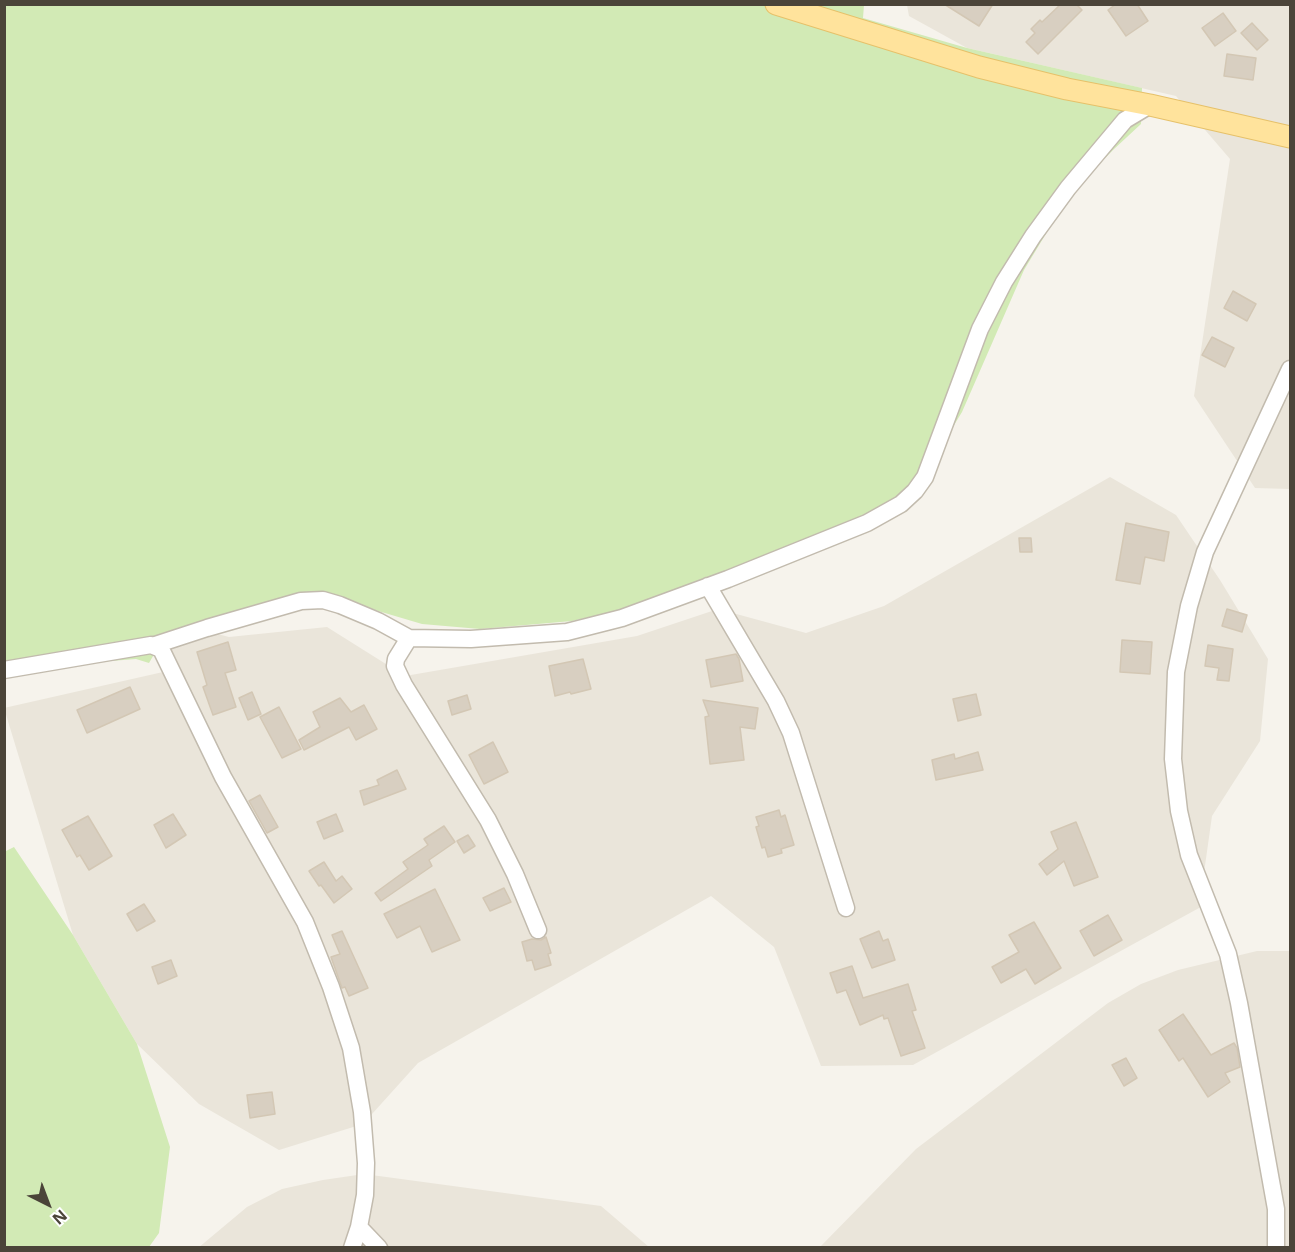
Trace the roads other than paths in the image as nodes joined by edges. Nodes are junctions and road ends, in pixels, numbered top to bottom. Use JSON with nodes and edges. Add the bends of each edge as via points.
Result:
{"nodes":[{"id":1,"x":776,"y":4,"type":"edge"},
{"id":2,"x":1150,"y":105,"type":"junction"},
{"id":3,"x":1290,"y":137,"type":"edge"},
{"id":4,"x":1290,"y":369,"type":"edge"},
{"id":5,"x":708,"y":586,"type":"junction"},
{"id":6,"x":409,"y":638,"type":"junction"},
{"id":7,"x":155,"y":645,"type":"junction"},
{"id":8,"x":4,"y":670,"type":"edge"},
{"id":9,"x":846,"y":908,"type":"dead end"},
{"id":10,"x":538,"y":930,"type":"dead end"},
{"id":11,"x":359,"y":1227,"type":"junction"},
{"id":12,"x":352,"y":1248,"type":"edge"},
{"id":13,"x":379,"y":1248,"type":"edge"},
{"id":14,"x":1276,"y":1248,"type":"edge"}],
"edges":[{"from":1,"to":2,"type":"main road","via":[[980,67]]},
{"from":2,"to":3,"type":"main road"},
{"from":2,"to":5,"type":"street","via":[[1125,120],[1068,188],[1004,282],[981,329],[931,463],[915,491],[867,524]]},
{"from":4,"to":14,"type":"street","via":[[1205,552],[1176,672],[1173,759],[1189,855],[1228,954],[1239,1003],[1276,1209]]},
{"from":5,"to":6,"type":"street","via":[[622,618],[567,632],[471,639]]},
{"from":5,"to":9,"type":"street","via":[[791,733]]},
{"from":6,"to":7,"type":"street","via":[[323,600],[301,601]]},
{"from":6,"to":10,"type":"street","via":[[395,666],[488,820]]},
{"from":7,"to":8,"type":"street"},
{"from":7,"to":11,"type":"street","via":[[161,649],[223,777],[305,922],[331,987],[351,1048],[362,1112],[366,1174]]},
{"from":11,"to":12,"type":"street"},
{"from":11,"to":13,"type":"street"}]}
